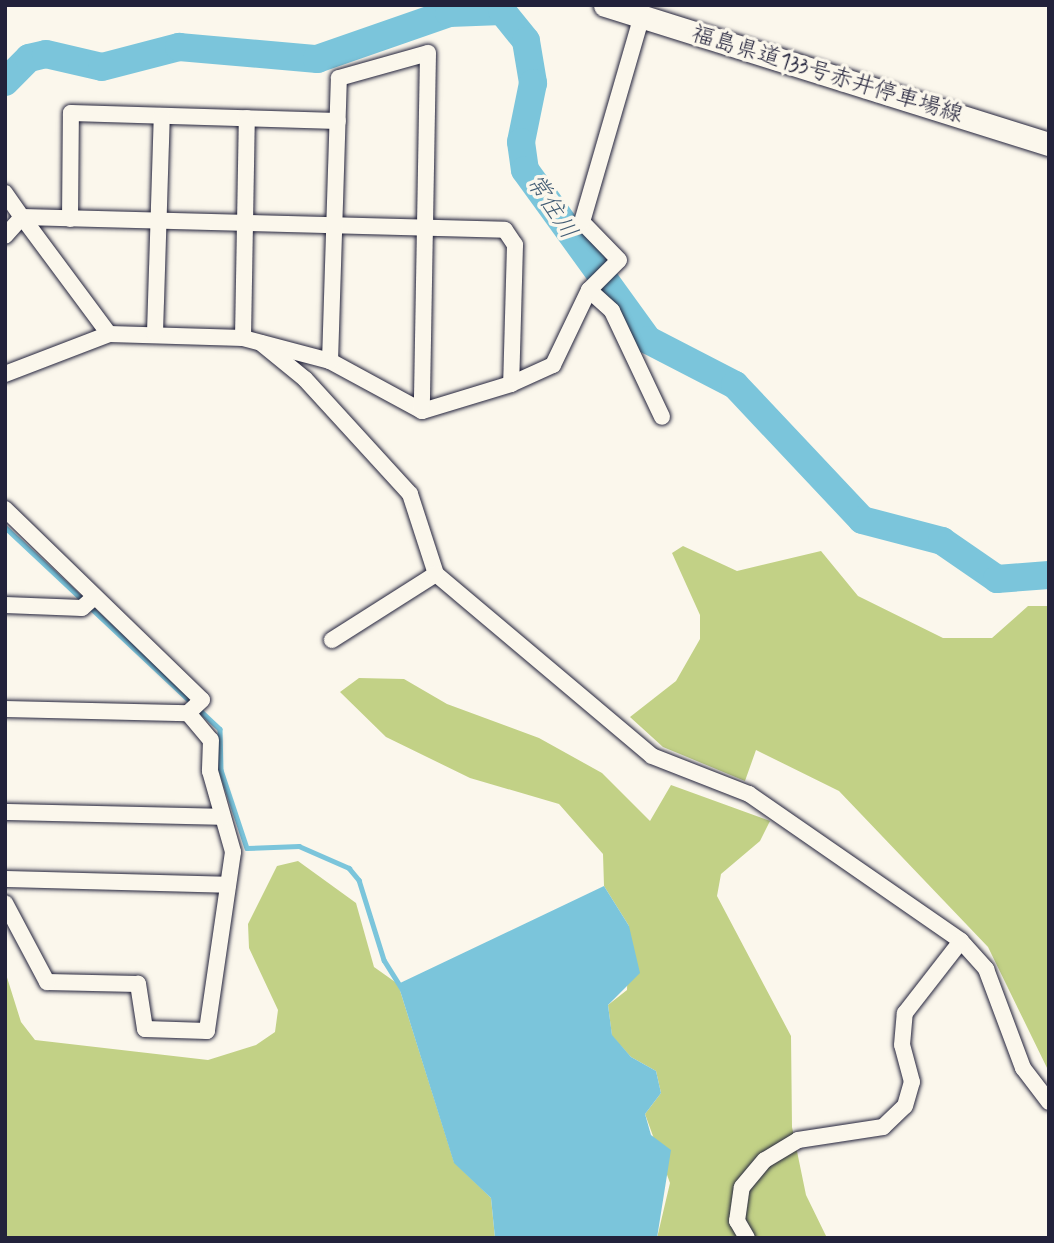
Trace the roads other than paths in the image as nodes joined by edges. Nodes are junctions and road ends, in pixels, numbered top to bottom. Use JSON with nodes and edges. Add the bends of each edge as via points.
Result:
{"nodes":[{"id":1,"x":625,"y":9,"type":"edge"},
{"id":2,"x":162,"y":116,"type":"junction"},
{"id":3,"x":247,"y":118,"type":"junction"},
{"id":4,"x":338,"y":121,"type":"junction"},
{"id":5,"x":1049,"y":145,"type":"edge"},
{"id":6,"x":5,"y":193,"type":"edge"},
{"id":7,"x":22,"y":217,"type":"junction"},
{"id":8,"x":70,"y":219,"type":"junction"},
{"id":9,"x":159,"y":222,"type":"junction"},
{"id":10,"x":245,"y":224,"type":"junction"},
{"id":11,"x":335,"y":227,"type":"junction"},
{"id":12,"x":425,"y":229,"type":"junction"},
{"id":13,"x":5,"y":236,"type":"edge"},
{"id":14,"x":591,"y":286,"type":"junction"},
{"id":15,"x":155,"y":333,"type":"junction"},
{"id":16,"x":108,"y":334,"type":"junction"},
{"id":17,"x":243,"y":338,"type":"junction"},
{"id":18,"x":261,"y":343,"type":"junction"},
{"id":19,"x":330,"y":361,"type":"junction"},
{"id":20,"x":5,"y":374,"type":"edge"},
{"id":21,"x":511,"y":384,"type":"junction"},
{"id":22,"x":422,"y":411,"type":"junction"},
{"id":23,"x":662,"y":417,"type":"dead end"},
{"id":24,"x":5,"y":509,"type":"edge"},
{"id":25,"x":436,"y":574,"type":"junction"},
{"id":26,"x":88,"y":602,"type":"junction"},
{"id":27,"x":5,"y":605,"type":"edge"},
{"id":28,"x":331,"y":640,"type":"dead end"},
{"id":29,"x":5,"y":709,"type":"edge"},
{"id":30,"x":193,"y":709,"type":"junction"},
{"id":31,"x":5,"y":812,"type":"edge"},
{"id":32,"x":222,"y":817,"type":"junction"},
{"id":33,"x":5,"y":879,"type":"edge"},
{"id":34,"x":228,"y":885,"type":"junction"},
{"id":35,"x":5,"y":903,"type":"edge"},
{"id":36,"x":961,"y":941,"type":"junction"},
{"id":37,"x":1049,"y":1102,"type":"edge"},
{"id":38,"x":747,"y":1238,"type":"edge"}],
"edges":[{"from":1,"to":5,"type":"main road","name":"福島県道133号赤井停車場線"},
{"from":1,"to":14,"type":"street","via":[[582,222],[619,260]]},
{"from":2,"to":3,"type":"street"},
{"from":2,"to":8,"type":"street","via":[[71,113]]},
{"from":2,"to":9,"type":"street"},
{"from":3,"to":4,"type":"street"},
{"from":3,"to":10,"type":"street"},
{"from":4,"to":11,"type":"street"},
{"from":4,"to":12,"type":"street","via":[[339,78],[428,52]]},
{"from":6,"to":7,"type":"street"},
{"from":7,"to":8,"type":"street"},
{"from":7,"to":13,"type":"street"},
{"from":7,"to":16,"type":"street"},
{"from":8,"to":9,"type":"street"},
{"from":9,"to":10,"type":"street"},
{"from":9,"to":15,"type":"street"},
{"from":10,"to":11,"type":"street"},
{"from":10,"to":17,"type":"street"},
{"from":11,"to":12,"type":"street"},
{"from":11,"to":19,"type":"street"},
{"from":12,"to":21,"type":"street","via":[[505,230],[514,245]]},
{"from":12,"to":22,"type":"street"},
{"from":14,"to":21,"type":"street","via":[[553,365]]},
{"from":14,"to":23,"type":"street","via":[[612,310]]},
{"from":15,"to":16,"type":"street"},
{"from":15,"to":17,"type":"street"},
{"from":16,"to":20,"type":"street"},
{"from":17,"to":18,"type":"street"},
{"from":18,"to":19,"type":"street"},
{"from":18,"to":25,"type":"street","via":[[305,379],[410,494]]},
{"from":19,"to":22,"type":"street"},
{"from":21,"to":22,"type":"street"},
{"from":24,"to":26,"type":"street"},
{"from":25,"to":28,"type":"street"},
{"from":25,"to":36,"type":"street","via":[[652,756],[749,794]]},
{"from":26,"to":27,"type":"street"},
{"from":26,"to":30,"type":"street","via":[[202,700]]},
{"from":29,"to":30,"type":"street"},
{"from":30,"to":32,"type":"street","via":[[211,740],[210,771]]},
{"from":31,"to":32,"type":"street"},
{"from":32,"to":34,"type":"street","via":[[233,852]]},
{"from":33,"to":34,"type":"street"},
{"from":34,"to":35,"type":"street","via":[[207,1031],[145,1029],[138,984],[47,982]]},
{"from":36,"to":37,"type":"street","via":[[986,969],[1023,1068]]},
{"from":36,"to":38,"type":"street","via":[[905,1013],[902,1045],[912,1082],[905,1106],[883,1127],[798,1140],[765,1160],[742,1187],[737,1221]]}]}
